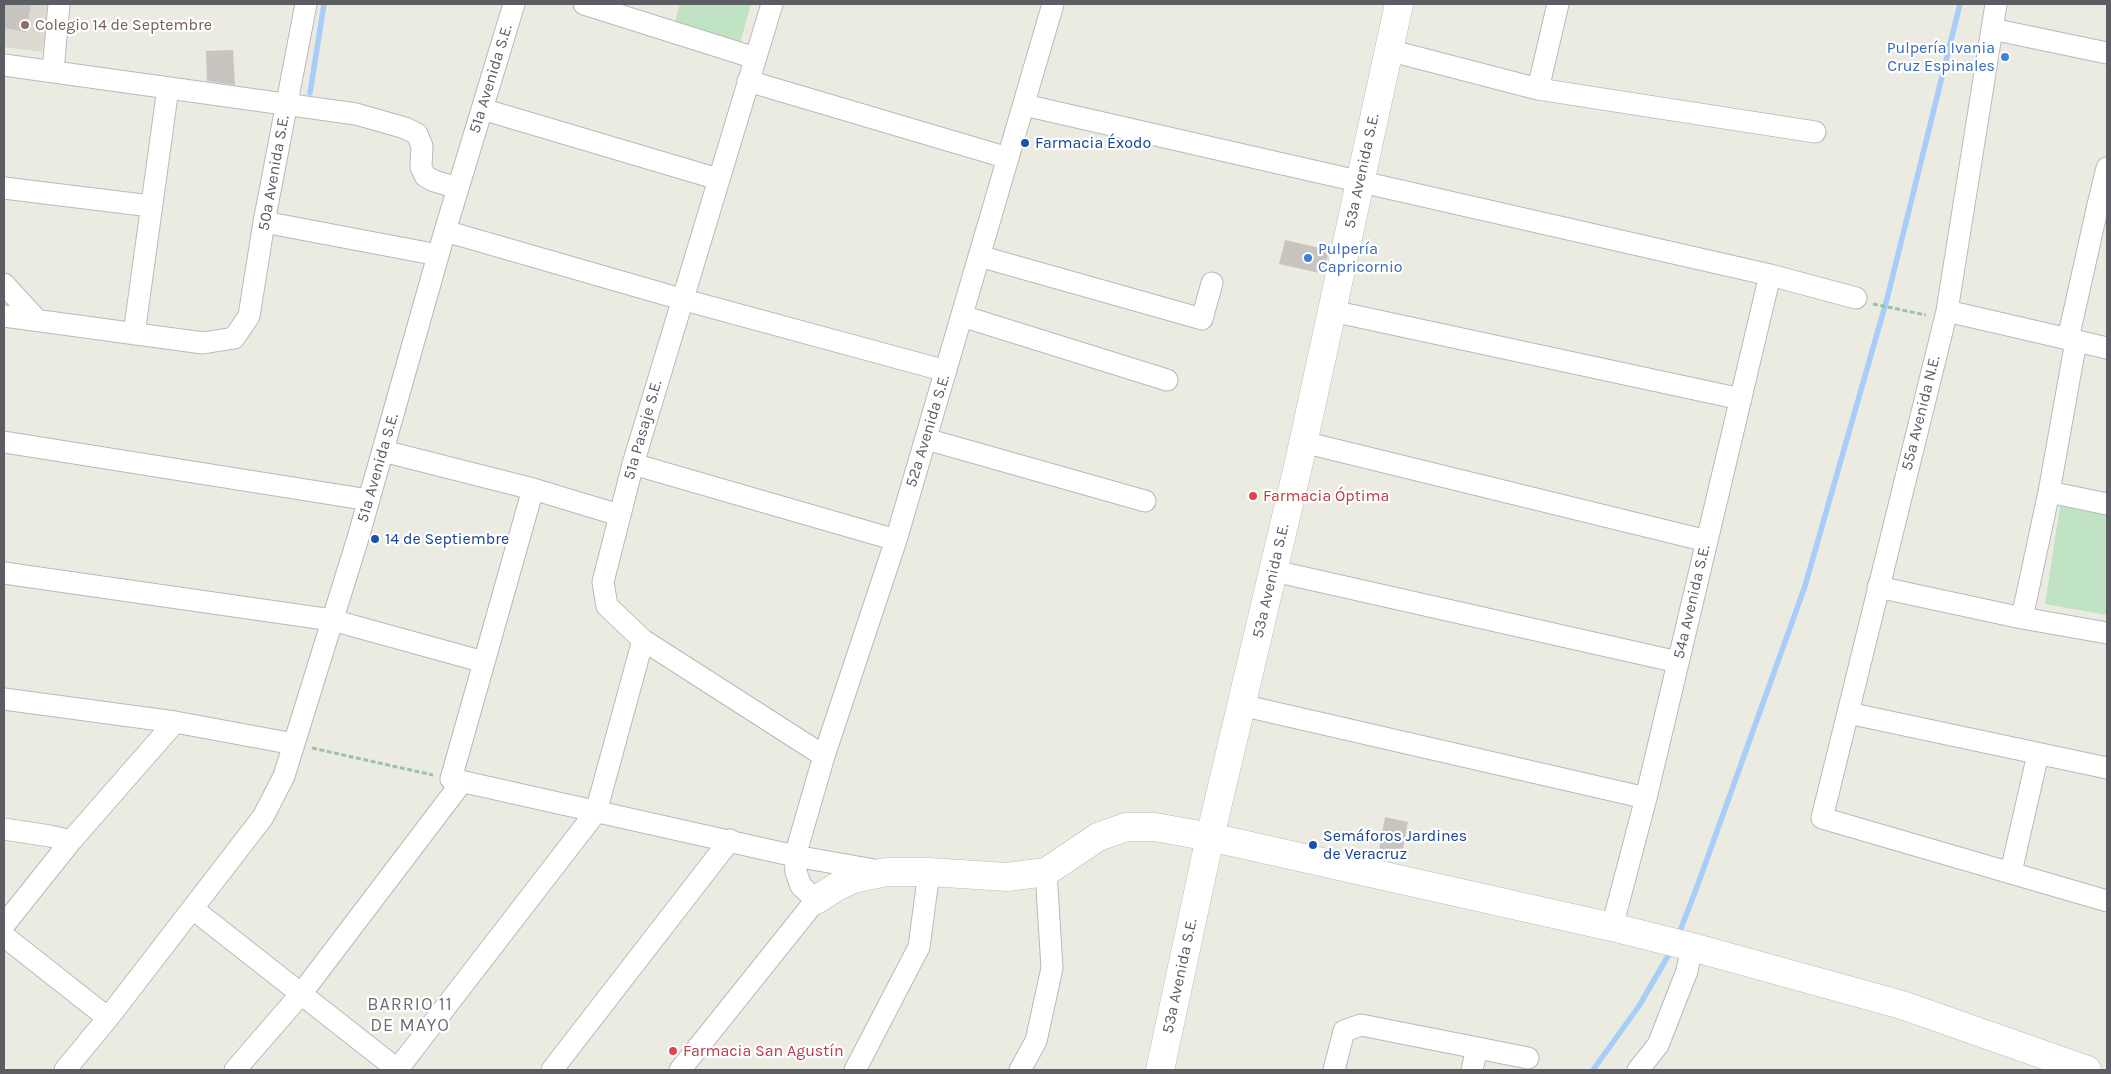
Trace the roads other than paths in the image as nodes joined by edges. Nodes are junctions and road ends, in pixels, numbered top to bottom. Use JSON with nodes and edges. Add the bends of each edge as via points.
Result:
{"nodes":[{"id":1,"x":60,"y":4,"type":"edge"},
{"id":2,"x":306,"y":4,"type":"edge"},
{"id":3,"x":514,"y":4,"type":"edge"},
{"id":4,"x":584,"y":4,"type":"edge"},
{"id":5,"x":772,"y":4,"type":"edge"},
{"id":6,"x":1053,"y":4,"type":"edge"},
{"id":7,"x":1399,"y":4,"type":"edge"},
{"id":8,"x":1558,"y":4,"type":"edge"},
{"id":9,"x":1996,"y":4,"type":"edge"},
{"id":10,"x":1992,"y":30,"type":"junction"},
{"id":11,"x":1388,"y":50,"type":"junction"},
{"id":12,"x":2107,"y":54,"type":"edge"},
{"id":13,"x":755,"y":58,"type":"junction"},
{"id":14,"x":4,"y":65,"type":"edge"},
{"id":15,"x":53,"y":72,"type":"junction"},
{"id":16,"x":748,"y":80,"type":"junction"},
{"id":17,"x":168,"y":88,"type":"junction"},
{"id":18,"x":1538,"y":89,"type":"junction"},
{"id":19,"x":286,"y":104,"type":"junction"},
{"id":20,"x":1024,"y":105,"type":"junction"},
{"id":21,"x":482,"y":109,"type":"junction"},
{"id":22,"x":1815,"y":132,"type":"dead end"},
{"id":23,"x":1008,"y":158,"type":"junction"},
{"id":24,"x":2107,"y":168,"type":"edge"},
{"id":25,"x":718,"y":179,"type":"junction"},
{"id":26,"x":1360,"y":182,"type":"junction"},
{"id":27,"x":4,"y":188,"type":"edge"},
{"id":28,"x":458,"y":188,"type":"junction"},
{"id":29,"x":151,"y":206,"type":"junction"},
{"id":30,"x":2103,"y":206,"type":"edge"},
{"id":31,"x":264,"y":222,"type":"junction"},
{"id":32,"x":444,"y":231,"type":"junction"},
{"id":33,"x":438,"y":255,"type":"junction"},
{"id":34,"x":979,"y":256,"type":"junction"},
{"id":35,"x":1770,"y":275,"type":"junction"},
{"id":36,"x":1212,"y":283,"type":"dead end"},
{"id":37,"x":4,"y":284,"type":"edge"},
{"id":38,"x":681,"y":299,"type":"junction"},
{"id":39,"x":1864,"y":301,"type":"road end"},
{"id":40,"x":1332,"y":311,"type":"junction"},
{"id":41,"x":1946,"y":315,"type":"junction"},
{"id":42,"x":4,"y":316,"type":"edge"},
{"id":43,"x":962,"y":316,"type":"junction"},
{"id":44,"x":37,"y":320,"type":"junction"},
{"id":45,"x":134,"y":334,"type":"junction"},
{"id":46,"x":2072,"y":340,"type":"junction"},
{"id":47,"x":2107,"y":348,"type":"edge"},
{"id":48,"x":946,"y":371,"type":"junction"},
{"id":49,"x":1167,"y":380,"type":"dead end"},
{"id":50,"x":1741,"y":398,"type":"junction"},
{"id":51,"x":926,"y":439,"type":"junction"},
{"id":52,"x":4,"y":442,"type":"edge"},
{"id":53,"x":1303,"y":442,"type":"junction"},
{"id":54,"x":383,"y":450,"type":"junction"},
{"id":55,"x":633,"y":464,"type":"junction"},
{"id":56,"x":533,"y":489,"type":"junction"},
{"id":57,"x":2048,"y":492,"type":"junction"},
{"id":58,"x":369,"y":500,"type":"junction"},
{"id":59,"x":1145,"y":501,"type":"dead end"},
{"id":60,"x":2107,"y":504,"type":"edge"},
{"id":61,"x":619,"y":515,"type":"junction"},
{"id":62,"x":896,"y":540,"type":"junction"},
{"id":63,"x":1707,"y":541,"type":"junction"},
{"id":64,"x":1274,"y":571,"type":"junction"},
{"id":65,"x":4,"y":573,"type":"edge"},
{"id":66,"x":1878,"y":586,"type":"junction"},
{"id":67,"x":2022,"y":618,"type":"junction"},
{"id":68,"x":332,"y":620,"type":"junction"},
{"id":69,"x":2107,"y":633,"type":"edge"},
{"id":70,"x":643,"y":640,"type":"junction"},
{"id":71,"x":484,"y":662,"type":"junction"},
{"id":72,"x":1678,"y":662,"type":"junction"},
{"id":73,"x":4,"y":699,"type":"edge"},
{"id":74,"x":1242,"y":705,"type":"junction"},
{"id":75,"x":1848,"y":713,"type":"junction"},
{"id":76,"x":175,"y":722,"type":"junction"},
{"id":77,"x":294,"y":744,"type":"junction"},
{"id":78,"x":2038,"y":754,"type":"junction"},
{"id":79,"x":824,"y":756,"type":"junction"},
{"id":80,"x":2107,"y":768,"type":"edge"},
{"id":81,"x":457,"y":780,"type":"junction"},
{"id":82,"x":1646,"y":798,"type":"junction"},
{"id":83,"x":596,"y":812,"type":"junction"},
{"id":84,"x":4,"y":829,"type":"edge"},
{"id":85,"x":1210,"y":837,"type":"junction"},
{"id":86,"x":730,"y":840,"type":"junction"},
{"id":87,"x":71,"y":841,"type":"junction"},
{"id":88,"x":795,"y":856,"type":"junction"},
{"id":89,"x":886,"y":872,"type":"junction"},
{"id":90,"x":929,"y":872,"type":"junction"},
{"id":91,"x":1046,"y":872,"type":"junction"},
{"id":92,"x":2011,"y":872,"type":"junction"},
{"id":93,"x":816,"y":900,"type":"junction"},
{"id":94,"x":2107,"y":901,"type":"edge"},
{"id":95,"x":193,"y":909,"type":"junction"},
{"id":96,"x":4,"y":925,"type":"edge"},
{"id":97,"x":1612,"y":927,"type":"junction"},
{"id":98,"x":4,"y":936,"type":"edge"},
{"id":99,"x":1680,"y":945,"type":"junction"},
{"id":100,"x":301,"y":994,"type":"junction"},
{"id":101,"x":108,"y":1018,"type":"junction"},
{"id":102,"x":1477,"y":1048,"type":"junction"},
{"id":103,"x":1528,"y":1058,"type":"dead end"},
{"id":104,"x":65,"y":1070,"type":"edge"},
{"id":105,"x":235,"y":1070,"type":"edge"},
{"id":106,"x":398,"y":1070,"type":"edge"},
{"id":107,"x":552,"y":1070,"type":"edge"},
{"id":108,"x":680,"y":1070,"type":"edge"},
{"id":109,"x":854,"y":1070,"type":"edge"},
{"id":110,"x":1020,"y":1070,"type":"edge"},
{"id":111,"x":1160,"y":1070,"type":"edge"},
{"id":112,"x":1334,"y":1070,"type":"edge"},
{"id":113,"x":1472,"y":1070,"type":"edge"},
{"id":114,"x":1638,"y":1070,"type":"edge"},
{"id":115,"x":2087,"y":1070,"type":"edge"}],
"edges":[{"from":1,"to":15,"type":"street"},
{"from":2,"to":19,"type":"street","name":"50a Avenida S.E."},
{"from":3,"to":21,"type":"street","name":"51a Avenida S.E."},
{"from":4,"to":13,"type":"street"},
{"from":5,"to":13,"type":"street","name":"51a Pasaje S.E."},
{"from":6,"to":20,"type":"street","name":"52a Avenida S.E."},
{"from":7,"to":11,"type":"street","name":"53a Avenida S.E."},
{"from":8,"to":18,"type":"street"},
{"from":9,"to":10,"type":"street","name":"55a Avenida N.E."},
{"from":10,"to":12,"type":"street"},
{"from":10,"to":41,"type":"street","name":"55a Avenida N.E."},
{"from":11,"to":18,"type":"street"},
{"from":11,"to":26,"type":"street","name":"53a Avenida S.E."},
{"from":13,"to":16,"type":"street","name":"51a Pasaje S.E."},
{"from":14,"to":15,"type":"street"},
{"from":15,"to":17,"type":"street"},
{"from":16,"to":23,"type":"street"},
{"from":16,"to":25,"type":"street","name":"51a Pasaje S.E."},
{"from":17,"to":19,"type":"street"},
{"from":17,"to":29,"type":"street"},
{"from":18,"to":22,"type":"street"},
{"from":19,"to":28,"type":"street","via":[[356,114],[405,128],[417,134],[422,146],[421,167],[425,176],[434,182]]},
{"from":19,"to":31,"type":"street","name":"50a Avenida S.E."},
{"from":20,"to":23,"type":"street","name":"52a Avenida S.E."},
{"from":20,"to":26,"type":"street"},
{"from":21,"to":25,"type":"street"},
{"from":21,"to":28,"type":"street","name":"51a Avenida S.E."},
{"from":23,"to":34,"type":"street","name":"52a Avenida S.E."},
{"from":24,"to":30,"type":"street"},
{"from":25,"to":38,"type":"street","name":"51a Pasaje S.E."},
{"from":26,"to":35,"type":"street"},
{"from":26,"to":40,"type":"street","name":"53a Avenida S.E."},
{"from":27,"to":29,"type":"street"},
{"from":28,"to":32,"type":"street","name":"51a Avenida S.E."},
{"from":29,"to":45,"type":"street"},
{"from":30,"to":46,"type":"street"},
{"from":31,"to":33,"type":"street"},
{"from":31,"to":45,"type":"street","name":"50a Avenida S.E.","via":[[249,316],[234,338],[203,343]]},
{"from":32,"to":33,"type":"street","name":"51a Avenida S.E."},
{"from":32,"to":38,"type":"street"},
{"from":33,"to":54,"type":"street","name":"51a Avenida S.E."},
{"from":34,"to":36,"type":"street","via":[[1202,319]]},
{"from":34,"to":43,"type":"street","name":"52a Avenida S.E."},
{"from":35,"to":39,"type":"street"},
{"from":35,"to":50,"type":"street","name":"54a Avenida S.E."},
{"from":37,"to":44,"type":"street"},
{"from":38,"to":48,"type":"street"},
{"from":38,"to":55,"type":"street","name":"51a Pasaje S.E."},
{"from":40,"to":50,"type":"street"},
{"from":40,"to":53,"type":"street","name":"53a Avenida S.E."},
{"from":41,"to":46,"type":"street"},
{"from":41,"to":66,"type":"street","name":"55a Avenida N.E."},
{"from":42,"to":44,"type":"street"},
{"from":43,"to":48,"type":"street","name":"52a Avenida S.E."},
{"from":43,"to":49,"type":"street"},
{"from":44,"to":45,"type":"street"},
{"from":46,"to":47,"type":"street"},
{"from":46,"to":57,"type":"street"},
{"from":48,"to":51,"type":"street","name":"52a Avenida S.E."},
{"from":50,"to":63,"type":"street","name":"54a Avenida S.E."},
{"from":51,"to":59,"type":"street"},
{"from":51,"to":62,"type":"street","name":"52a Avenida S.E."},
{"from":52,"to":58,"type":"street"},
{"from":53,"to":63,"type":"street"},
{"from":53,"to":64,"type":"street","name":"53a Avenida S.E."},
{"from":54,"to":56,"type":"street"},
{"from":54,"to":58,"type":"street","name":"51a Avenida S.E."},
{"from":55,"to":61,"type":"street","name":"51a Pasaje S.E."},
{"from":55,"to":62,"type":"street"},
{"from":56,"to":61,"type":"street"},
{"from":56,"to":71,"type":"street"},
{"from":57,"to":60,"type":"street"},
{"from":57,"to":67,"type":"street"},
{"from":58,"to":68,"type":"street","name":"51a Avenida S.E."},
{"from":61,"to":70,"type":"street","name":"51a Pasaje S.E.","via":[[603,582],[607,606]]},
{"from":62,"to":79,"type":"street","name":"52a Avenida S.E."},
{"from":63,"to":72,"type":"street","name":"54a Avenida S.E."},
{"from":64,"to":72,"type":"street"},
{"from":64,"to":74,"type":"street","name":"53a Avenida S.E."},
{"from":65,"to":68,"type":"street"},
{"from":66,"to":67,"type":"street"},
{"from":66,"to":75,"type":"street","name":"55a Avenida N.E."},
{"from":67,"to":69,"type":"street"},
{"from":68,"to":71,"type":"street"},
{"from":68,"to":77,"type":"street","name":"51a Avenida S.E."},
{"from":70,"to":79,"type":"street","name":"51a Pasaje S.E."},
{"from":70,"to":83,"type":"street"},
{"from":71,"to":81,"type":"street"},
{"from":72,"to":82,"type":"street","name":"54a Avenida S.E."},
{"from":73,"to":76,"type":"street"},
{"from":74,"to":82,"type":"street"},
{"from":74,"to":85,"type":"street","name":"53a Avenida S.E."},
{"from":75,"to":78,"type":"street"},
{"from":75,"to":92,"type":"street","name":"55a Avenida N.E.","via":[[1822,818]]},
{"from":76,"to":77,"type":"street"},
{"from":76,"to":87,"type":"street"},
{"from":77,"to":95,"type":"street","name":"51a Avenida S.E.","via":[[284,776],[263,817]]},
{"from":78,"to":80,"type":"street"},
{"from":78,"to":92,"type":"street"},
{"from":79,"to":88,"type":"street","name":"52a Avenida S.E."},
{"from":81,"to":83,"type":"street"},
{"from":81,"to":100,"type":"street"},
{"from":82,"to":97,"type":"street","name":"54a Avenida S.E."},
{"from":83,"to":86,"type":"street"},
{"from":83,"to":106,"type":"street"},
{"from":84,"to":87,"type":"street"},
{"from":85,"to":91,"type":"street","via":[[1156,827],[1126,827],[1098,838]]},
{"from":85,"to":97,"type":"street"},
{"from":85,"to":111,"type":"street","name":"53a Avenida S.E."},
{"from":86,"to":88,"type":"street"},
{"from":86,"to":107,"type":"street"},
{"from":87,"to":96,"type":"street"},
{"from":88,"to":89,"type":"street"},
{"from":88,"to":93,"type":"street","via":[[801,886]]},
{"from":89,"to":90,"type":"street"},
{"from":89,"to":93,"type":"street","via":[[853,879]]},
{"from":90,"to":91,"type":"street","via":[[1008,877]]},
{"from":90,"to":109,"type":"street","via":[[919,947]]},
{"from":91,"to":110,"type":"street","via":[[1052,968],[1036,1041]]},
{"from":92,"to":94,"type":"street"},
{"from":93,"to":108,"type":"street"},
{"from":95,"to":100,"type":"street"},
{"from":95,"to":101,"type":"street","name":"51a Avenida S.E."},
{"from":97,"to":99,"type":"street"},
{"from":98,"to":101,"type":"street"},
{"from":99,"to":114,"type":"street","via":[[1687,971],[1658,1045]]},
{"from":99,"to":115,"type":"street","via":[[1902,1005]]},
{"from":100,"to":105,"type":"street"},
{"from":100,"to":106,"type":"street"},
{"from":101,"to":104,"type":"street","name":"51a Avenida S.E."},
{"from":102,"to":103,"type":"street"},
{"from":102,"to":112,"type":"street","via":[[1361,1024],[1344,1031]]},
{"from":102,"to":113,"type":"street"}]}
